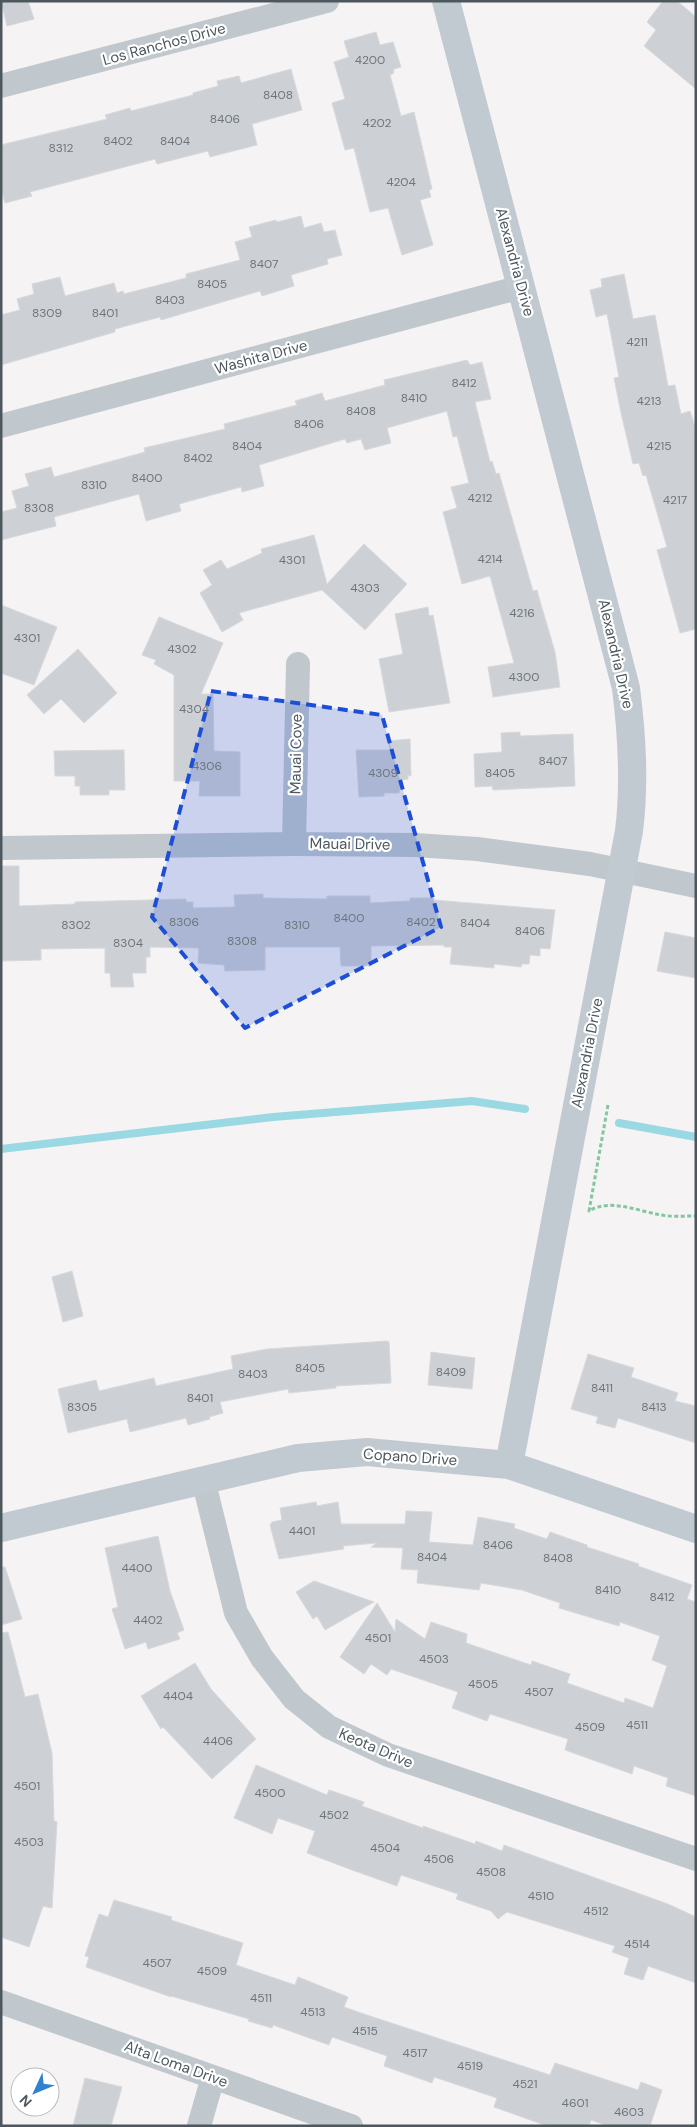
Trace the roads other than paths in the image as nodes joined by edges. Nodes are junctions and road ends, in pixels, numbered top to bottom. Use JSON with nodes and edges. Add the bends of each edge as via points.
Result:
{"nodes":[{"id":1,"x":327,"y":1,"type":"edge"},
{"id":2,"x":446,"y":1,"type":"edge"},
{"id":3,"x":1,"y":86,"type":"edge"},
{"id":4,"x":521,"y":287,"type":"junction"},
{"id":5,"x":1,"y":426,"type":"edge"},
{"id":6,"x":298,"y":664,"type":"dead end"},
{"id":7,"x":294,"y":844,"type":"junction"},
{"id":8,"x":1,"y":848,"type":"edge"},
{"id":9,"x":622,"y":872,"type":"junction"},
{"id":10,"x":696,"y":886,"type":"edge"},
{"id":11,"x":509,"y":1465,"type":"junction"},
{"id":12,"x":204,"y":1479,"type":"junction"},
{"id":13,"x":1,"y":1528,"type":"edge"},
{"id":14,"x":696,"y":1529,"type":"edge"},
{"id":15,"x":696,"y":1859,"type":"edge"},
{"id":16,"x":1,"y":2002,"type":"edge"},
{"id":17,"x":213,"y":2077,"type":"junction"},
{"id":18,"x":199,"y":2126,"type":"edge"},
{"id":19,"x":351,"y":2126,"type":"edge"}],
"edges":[{"from":1,"to":3,"type":"street","name":"Los Ranchos Drive"},
{"from":2,"to":4,"type":"street","name":"Alexandria Drive"},
{"from":4,"to":5,"type":"street","name":"Washita Drive"},
{"from":4,"to":9,"type":"street","name":"Alexandria Drive","via":[[626,688],[634,789]]},
{"from":6,"to":7,"type":"street","name":"Mauai Cove"},
{"from":7,"to":8,"type":"street","name":"Mauai Drive"},
{"from":7,"to":9,"type":"street","name":"Mauai Drive","via":[[477,849],[590,864]]},
{"from":9,"to":10,"type":"street","name":"Mauai Drive"},
{"from":9,"to":11,"type":"street","name":"Alexandria Drive"},
{"from":11,"to":12,"type":"street","name":"Copano Drive","via":[[367,1452],[298,1458]]},
{"from":11,"to":14,"type":"street","name":"Copano Drive"},
{"from":12,"to":13,"type":"street","name":"Copano Drive"},
{"from":12,"to":15,"type":"street","name":"Keota Drive","via":[[236,1613],[262,1658],[288,1692],[328,1727],[388,1756]]},
{"from":16,"to":17,"type":"street","name":"Alta Loma Drive"},
{"from":17,"to":18,"type":"street"},
{"from":17,"to":19,"type":"street","name":"Alta Loma Drive"}]}
